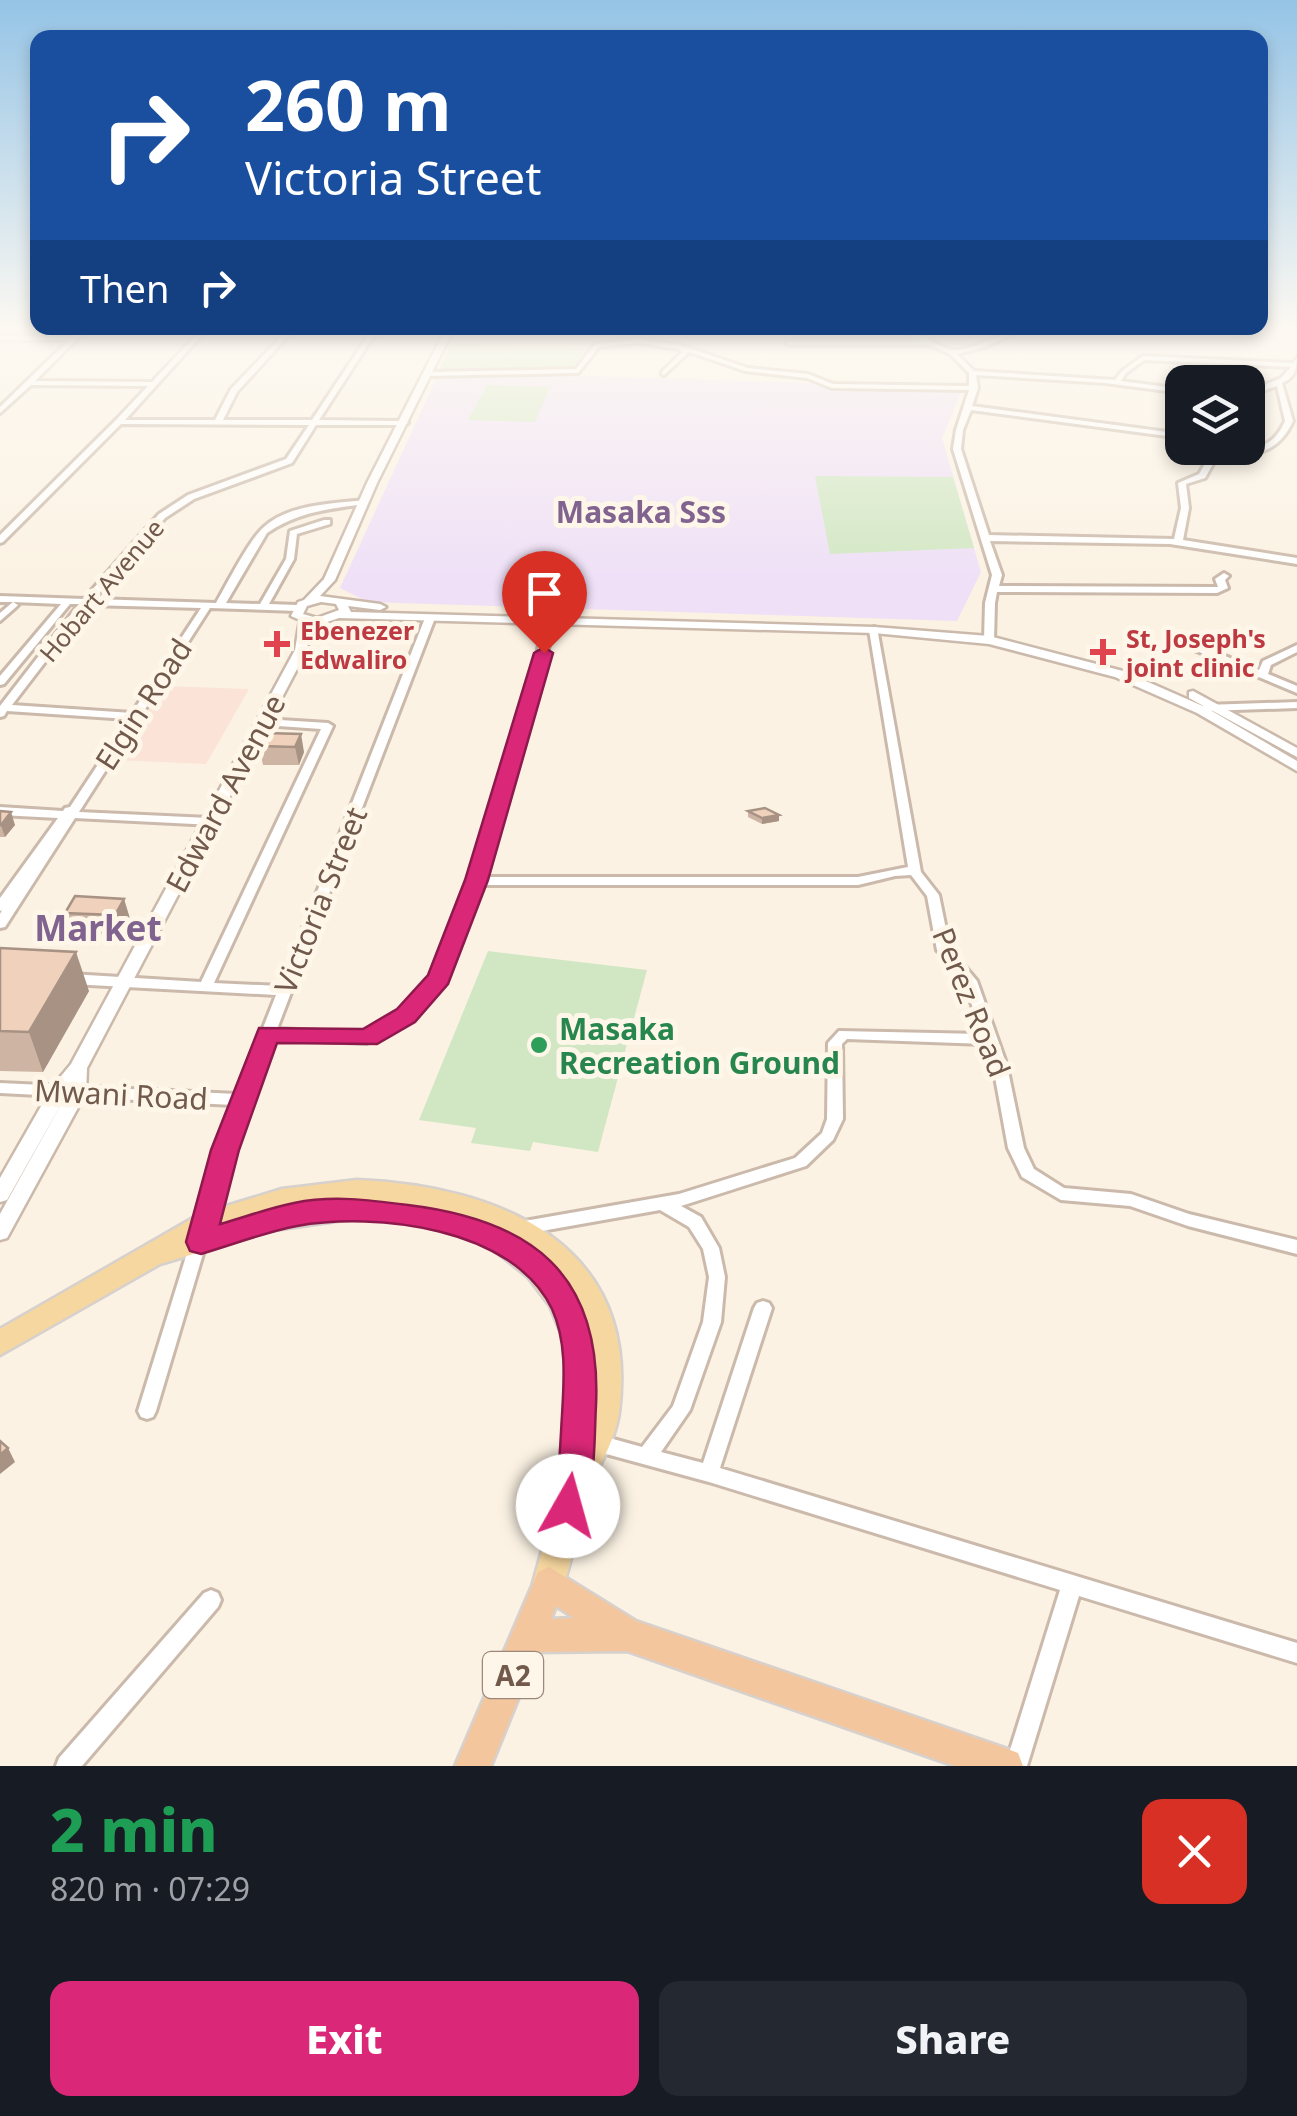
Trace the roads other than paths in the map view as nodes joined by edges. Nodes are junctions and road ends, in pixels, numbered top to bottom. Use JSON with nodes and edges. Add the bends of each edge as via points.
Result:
{"nodes":[{"id":1,"x":124,"y":416,"type":"edge"},
{"id":2,"x":221,"y":416,"type":"edge"},
{"id":3,"x":320,"y":416,"type":"edge"},
{"id":4,"x":408,"y":416,"type":"edge"},
{"id":5,"x":966,"y":416,"type":"edge"},
{"id":6,"x":1034,"y":416,"type":"edge"},
{"id":7,"x":1288,"y":416,"type":"edge"},
{"id":8,"x":119,"y":422,"type":"junction"},
{"id":9,"x":218,"y":422,"type":"junction"},
{"id":10,"x":315,"y":424,"type":"junction"},
{"id":11,"x":404,"y":424,"type":"junction"},
{"id":12,"x":1165,"y":434,"type":"edge"},
{"id":13,"x":1265,"y":449,"type":"edge"},
{"id":14,"x":1210,"y":465,"type":"edge"},
{"id":15,"x":364,"y":502,"type":"junction"},
{"id":16,"x":327,"y":522,"type":"dead end"},
{"id":17,"x":984,"y":538,"type":"junction"},
{"id":18,"x":0,"y":540,"type":"edge"},
{"id":19,"x":1178,"y":542,"type":"junction"},
{"id":20,"x":1297,"y":562,"type":"edge"},
{"id":21,"x":1224,"y":576,"type":"dead end"},
{"id":22,"x":329,"y":580,"type":"junction"},
{"id":23,"x":994,"y":590,"type":"junction"},
{"id":24,"x":336,"y":600,"type":"junction"},
{"id":25,"x":0,"y":602,"type":"edge"},
{"id":26,"x":13,"y":604,"type":"junction"},
{"id":27,"x":65,"y":604,"type":"junction"},
{"id":28,"x":84,"y":604,"type":"junction"},
{"id":29,"x":210,"y":607,"type":"junction"},
{"id":30,"x":263,"y":607,"type":"junction"},
{"id":31,"x":302,"y":611,"type":"junction"},
{"id":32,"x":337,"y":617,"type":"junction"},
{"id":33,"x":0,"y":618,"type":"edge"},
{"id":34,"x":430,"y":618,"type":"junction"},
{"id":35,"x":549,"y":619,"type":"junction"},
{"id":36,"x":874,"y":630,"type":"junction"},
{"id":37,"x":989,"y":636,"type":"junction"},
{"id":38,"x":1196,"y":647,"type":"dead end"},
{"id":39,"x":1297,"y":648,"type":"edge"},
{"id":40,"x":301,"y":650,"type":"junction"},
{"id":41,"x":1263,"y":675,"type":"junction"},
{"id":42,"x":0,"y":682,"type":"edge"},
{"id":43,"x":1297,"y":690,"type":"edge"},
{"id":44,"x":1216,"y":706,"type":"junction"},
{"id":45,"x":1297,"y":706,"type":"edge"},
{"id":46,"x":1200,"y":710,"type":"junction"},
{"id":47,"x":2,"y":711,"type":"edge"},
{"id":48,"x":136,"y":716,"type":"junction"},
{"id":49,"x":264,"y":722,"type":"junction"},
{"id":50,"x":1297,"y":753,"type":"edge"},
{"id":51,"x":1297,"y":767,"type":"edge"},
{"id":52,"x":0,"y":811,"type":"edge"},
{"id":53,"x":72,"y":811,"type":"junction"},
{"id":54,"x":209,"y":822,"type":"junction"},
{"id":55,"x":916,"y":872,"type":"junction"},
{"id":56,"x":477,"y":880,"type":"junction"},
{"id":57,"x":0,"y":907,"type":"edge"},
{"id":58,"x":0,"y":924,"type":"edge"},
{"id":59,"x":58,"y":979,"type":"edge"},
{"id":60,"x":124,"y":982,"type":"junction"},
{"id":61,"x":206,"y":986,"type":"junction"},
{"id":62,"x":283,"y":991,"type":"junction"},
{"id":63,"x":268,"y":1034,"type":"junction"},
{"id":64,"x":990,"y":1040,"type":"junction"},
{"id":65,"x":0,"y":1088,"type":"edge"},
{"id":66,"x":68,"y":1092,"type":"junction"},
{"id":67,"x":242,"y":1100,"type":"junction"},
{"id":68,"x":0,"y":1194,"type":"edge"},
{"id":69,"x":664,"y":1204,"type":"junction"},
{"id":70,"x":0,"y":1232,"type":"edge"},
{"id":71,"x":204,"y":1232,"type":"junction"},
{"id":72,"x":512,"y":1234,"type":"junction"},
{"id":73,"x":1297,"y":1247,"type":"edge"},
{"id":74,"x":762,"y":1308,"type":"dead end"},
{"id":75,"x":0,"y":1343,"type":"edge"},
{"id":76,"x":147,"y":1410,"type":"dead end"},
{"id":77,"x":586,"y":1442,"type":"junction"},
{"id":78,"x":646,"y":1456,"type":"junction"},
{"id":79,"x":709,"y":1473,"type":"junction"},
{"id":80,"x":549,"y":1584,"type":"junction"},
{"id":81,"x":1072,"y":1586,"type":"junction"},
{"id":82,"x":211,"y":1600,"type":"dead end"},
{"id":83,"x":626,"y":1634,"type":"junction"},
{"id":84,"x":530,"y":1636,"type":"junction"},
{"id":85,"x":1297,"y":1652,"type":"edge"},
{"id":86,"x":67,"y":1766,"type":"edge"},
{"id":87,"x":472,"y":1766,"type":"edge"},
{"id":88,"x":1005,"y":1766,"type":"edge"},
{"id":89,"x":1016,"y":1766,"type":"edge"}],
"edges":[{"from":1,"to":8,"type":"street"},
{"from":2,"to":9,"type":"street"},
{"from":3,"to":10,"type":"street","name":"Hobart Avenue"},
{"from":4,"to":11,"type":"street"},
{"from":5,"to":17,"type":"street","via":[[958,448]]},
{"from":6,"to":12,"type":"street"},
{"from":7,"to":13,"type":"street","via":[[1278,441]]},
{"from":8,"to":9,"type":"street"},
{"from":8,"to":18,"type":"street"},
{"from":9,"to":10,"type":"street"},
{"from":10,"to":11,"type":"street"},
{"from":10,"to":28,"type":"street","name":"Hobart Avenue","via":[[283,465],[191,497],[162,516]]},
{"from":11,"to":15,"type":"street"},
{"from":14,"to":19,"type":"street","via":[[1202,476],[1182,482]]},
{"from":15,"to":22,"type":"street"},
{"from":15,"to":29,"type":"street","name":"Elgin Road","via":[[274,522]]},
{"from":16,"to":30,"type":"street","via":[[293,533],[290,559]]},
{"from":17,"to":19,"type":"street"},
{"from":17,"to":23,"type":"street","via":[[995,565]]},
{"from":19,"to":20,"type":"street"},
{"from":21,"to":23,"type":"street","via":[[1224,588],[1217,590]]},
{"from":22,"to":24,"type":"street"},
{"from":22,"to":31,"type":"street"},
{"from":23,"to":37,"type":"street"},
{"from":24,"to":31,"type":"street"},
{"from":24,"to":32,"type":"street","via":[[346,608]]},
{"from":24,"to":35,"type":"street"},
{"from":25,"to":26,"type":"street"},
{"from":25,"to":27,"type":"street"},
{"from":26,"to":27,"type":"street"},
{"from":26,"to":33,"type":"street"},
{"from":27,"to":28,"type":"street"},
{"from":27,"to":42,"type":"street","name":"Hobart Avenue"},
{"from":28,"to":29,"type":"street"},
{"from":28,"to":47,"type":"street","name":"Hobart Avenue"},
{"from":29,"to":30,"type":"street"},
{"from":29,"to":31,"type":"street"},
{"from":29,"to":48,"type":"street","name":"Elgin Road"},
{"from":30,"to":31,"type":"street"},
{"from":31,"to":32,"type":"street"},
{"from":31,"to":40,"type":"street","name":"Edward Avenue"},
{"from":32,"to":34,"type":"street"},
{"from":32,"to":40,"type":"street"},
{"from":34,"to":35,"type":"street"},
{"from":34,"to":62,"type":"street","name":"Victoria Street"},
{"from":35,"to":36,"type":"street"},
{"from":35,"to":37,"type":"street","via":[[816,622]]},
{"from":35,"to":56,"type":"street"},
{"from":36,"to":37,"type":"street"},
{"from":36,"to":55,"type":"street","name":"Perez Road"},
{"from":37,"to":44,"type":"street","via":[[1116,666]]},
{"from":37,"to":46,"type":"street","via":[[1119,674]]},
{"from":38,"to":41,"type":"street"},
{"from":39,"to":41,"type":"street","via":[[1267,663]]},
{"from":40,"to":49,"type":"street","name":"Edward Avenue"},
{"from":41,"to":43,"type":"street"},
{"from":44,"to":45,"type":"street"},
{"from":44,"to":46,"type":"street"},
{"from":44,"to":50,"type":"street"},
{"from":46,"to":51,"type":"street"},
{"from":47,"to":48,"type":"street"},
{"from":48,"to":53,"type":"street","name":"Elgin Road"},
{"from":49,"to":54,"type":"street","name":"Edward Avenue"},
{"from":49,"to":61,"type":"street","via":[[328,726]]},
{"from":52,"to":53,"type":"street"},
{"from":53,"to":54,"type":"street"},
{"from":53,"to":57,"type":"street","name":"Elgin Road"},
{"from":53,"to":58,"type":"street","name":"Elgin Road"},
{"from":54,"to":60,"type":"street","name":"Edward Avenue"},
{"from":55,"to":56,"type":"street","via":[[858,882]]},
{"from":55,"to":64,"type":"street","name":"Perez Road","via":[[928,884],[944,950],[970,981]]},
{"from":56,"to":63,"type":"street","via":[[439,978],[406,1016],[368,1038]]},
{"from":59,"to":60,"type":"street"},
{"from":60,"to":61,"type":"street"},
{"from":60,"to":66,"type":"street","name":"Edward Avenue"},
{"from":61,"to":62,"type":"street"},
{"from":62,"to":63,"type":"street","name":"Victoria Street"},
{"from":63,"to":67,"type":"street","name":"Victoria Street"},
{"from":64,"to":69,"type":"street","via":[[844,1034],[835,1043],[836,1119],[816,1150],[800,1162]]},
{"from":64,"to":73,"type":"street","name":"Perez Road","via":[[1007,1089],[1016,1148],[1043,1186],[1080,1198],[1131,1200]]},
{"from":65,"to":66,"type":"street","name":"Mwani Road"},
{"from":66,"to":67,"type":"street","name":"Mwani Road"},
{"from":66,"to":68,"type":"street","name":"Edward Avenue"},
{"from":66,"to":70,"type":"street","name":"Edward Avenue"},
{"from":67,"to":71,"type":"street","name":"Victoria Street"},
{"from":69,"to":72,"type":"street"},
{"from":69,"to":78,"type":"street","via":[[695,1222],[717,1277],[712,1322],[681,1410]]},
{"from":71,"to":72,"type":"main road","number":"A2","via":[[356,1200]]},
{"from":71,"to":75,"type":"main road","number":"A2"},
{"from":71,"to":76,"type":"street","name":"Victoria Street"},
{"from":72,"to":77,"type":"main road","number":"A2","via":[[554,1250],[598,1314],[606,1368]]},
{"from":74,"to":79,"type":"street"},
{"from":77,"to":78,"type":"street"},
{"from":77,"to":80,"type":"main road","number":"A2"},
{"from":78,"to":79,"type":"street"},
{"from":79,"to":81,"type":"street"},
{"from":80,"to":83,"type":"highway"},
{"from":80,"to":84,"type":"highway","number":"A2"},
{"from":81,"to":85,"type":"street"},
{"from":81,"to":89,"type":"street"},
{"from":82,"to":86,"type":"street"},
{"from":83,"to":84,"type":"highway"},
{"from":83,"to":88,"type":"highway"},
{"from":84,"to":87,"type":"highway","number":"A2"}]}
